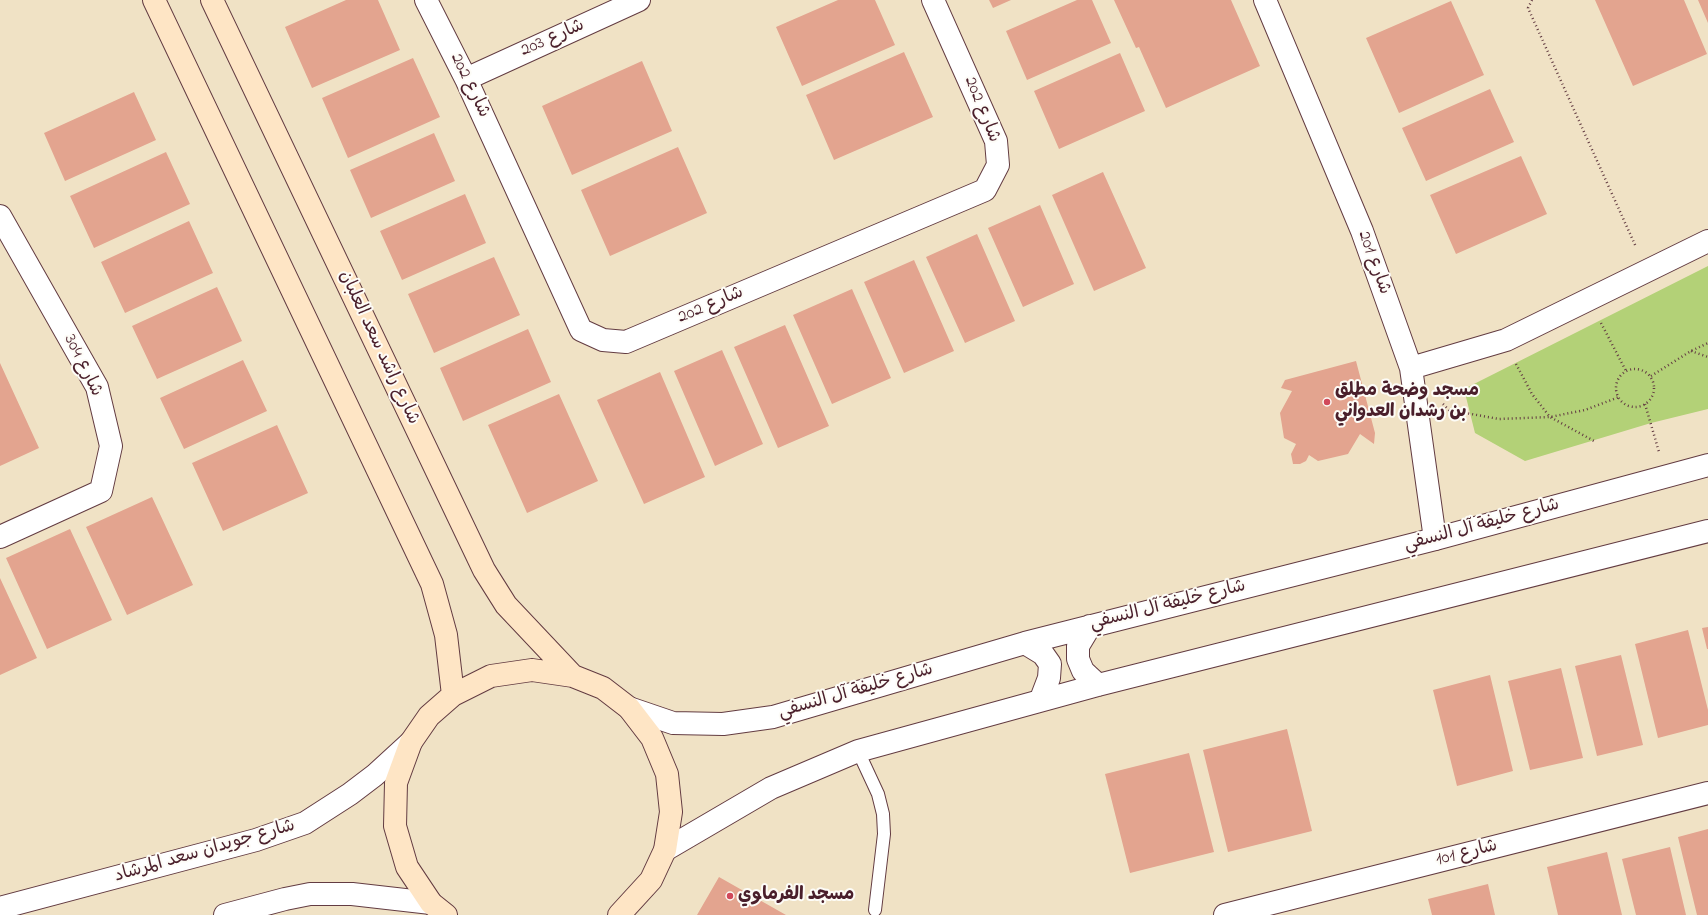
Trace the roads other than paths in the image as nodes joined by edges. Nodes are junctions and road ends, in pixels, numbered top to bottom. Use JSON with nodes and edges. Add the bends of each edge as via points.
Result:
{"nodes":[{"id":1,"x":154,"y":0,"type":"edge"},
{"id":2,"x":212,"y":0,"type":"edge"},
{"id":3,"x":426,"y":0,"type":"edge"},
{"id":4,"x":639,"y":0,"type":"edge"},
{"id":5,"x":933,"y":0,"type":"edge"},
{"id":6,"x":1265,"y":0,"type":"edge"},
{"id":7,"x":466,"y":79,"type":"junction"},
{"id":8,"x":0,"y":216,"type":"edge"},
{"id":9,"x":1708,"y":241,"type":"edge"},
{"id":10,"x":1411,"y":368,"type":"junction"},
{"id":11,"x":1708,"y":465,"type":"edge"},
{"id":12,"x":1708,"y":531,"type":"edge"},
{"id":13,"x":0,"y":537,"type":"edge"},
{"id":14,"x":1435,"y":539,"type":"junction"},
{"id":15,"x":1090,"y":626,"type":"junction"},
{"id":16,"x":1025,"y":643,"type":"junction"},
{"id":17,"x":573,"y":676,"type":"junction"},
{"id":18,"x":1098,"y":684,"type":"junction"},
{"id":19,"x":453,"y":694,"type":"junction"},
{"id":20,"x":1041,"y":699,"type":"junction"},
{"id":21,"x":629,"y":708,"type":"junction"},
{"id":22,"x":411,"y":742,"type":"junction"},
{"id":23,"x":858,"y":751,"type":"junction"},
{"id":24,"x":1708,"y":793,"type":"edge"},
{"id":25,"x":664,"y":850,"type":"junction"},
{"id":26,"x":0,"y":908,"type":"edge"},
{"id":27,"x":439,"y":909,"type":"edge"},
{"id":28,"x":875,"y":910,"type":"dead end"},
{"id":29,"x":622,"y":914,"type":"edge"},
{"id":30,"x":225,"y":915,"type":"edge"},
{"id":31,"x":1225,"y":915,"type":"edge"}],
"edges":[{"from":1,"to":19,"type":"main road","via":[[432,584],[446,635]]},
{"from":2,"to":17,"type":"main road","name":"شارع راشد سعد العلبان","via":[[484,570],[506,605]]},
{"from":3,"to":7,"type":"street","name":"شارع 202"},
{"from":4,"to":7,"type":"street","name":"شارع 203"},
{"from":5,"to":7,"type":"street","name":"شارع 202","via":[[996,141],[998,165],[985,190],[626,342],[603,340],[581,330]]},
{"from":6,"to":10,"type":"street","name":"شارع 201","via":[[1362,231]]},
{"from":8,"to":13,"type":"street","name":"شارع 304","via":[[96,386],[111,446],[101,491]]},
{"from":9,"to":10,"type":"street","via":[[1506,340]]},
{"from":10,"to":14,"type":"street","name":"شارع 201"},
{"from":11,"to":14,"type":"street","name":"شارع خليفة آل النسفي"},
{"from":12,"to":18,"type":"street"},
{"from":14,"to":15,"type":"street","name":"شارع خليفة آل النسفي"},
{"from":15,"to":16,"type":"street","name":"شارع خليفة آل النسفي"},
{"from":15,"to":18,"type":"street","via":[[1078,646],[1078,659],[1083,671]]},
{"from":16,"to":20,"type":"street","via":[[1043,654],[1050,664],[1049,678]]},
{"from":16,"to":21,"type":"street","name":"شارع خليفة آل النسفي","via":[[773,716],[723,724],[673,723]]},
{"from":17,"to":19,"type":"main road","via":[[532,670],[491,676]]},
{"from":17,"to":21,"type":"main road","via":[[603,688]]},
{"from":18,"to":20,"type":"street"},
{"from":19,"to":22,"type":"main road","via":[[429,716]]},
{"from":20,"to":23,"type":"street"},
{"from":21,"to":25,"type":"main road","via":[[652,738],[667,774],[671,812]]},
{"from":22,"to":26,"type":"street","name":"شارع جويدان سعد المرشاد","via":[[375,775],[305,823],[256,840]]},
{"from":22,"to":27,"type":"main road","via":[[396,782],[395,826],[407,867]]},
{"from":23,"to":25,"type":"street","via":[[771,788]]},
{"from":23,"to":28,"type":"lane","via":[[878,794],[883,814],[884,834]]},
{"from":24,"to":31,"type":"street","name":"شارع 101"},
{"from":25,"to":29,"type":"main road","via":[[651,880]]},
{"from":27,"to":30,"type":"street","via":[[352,894],[310,894]]}]}
